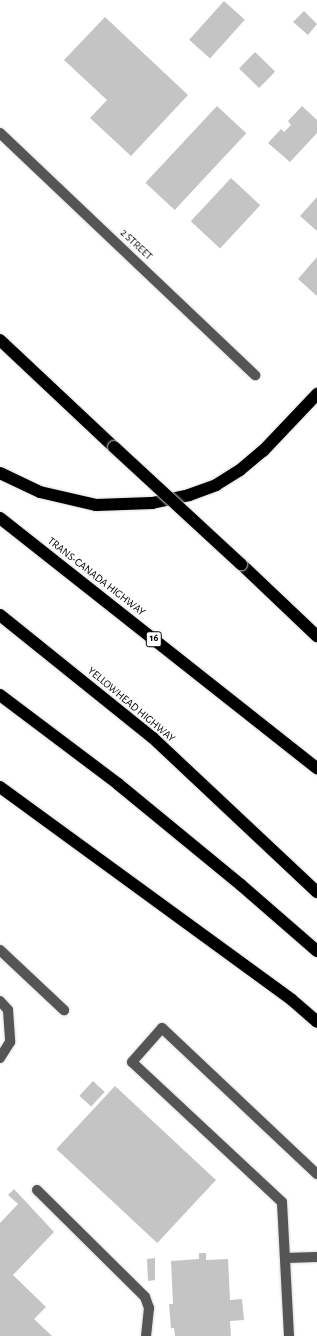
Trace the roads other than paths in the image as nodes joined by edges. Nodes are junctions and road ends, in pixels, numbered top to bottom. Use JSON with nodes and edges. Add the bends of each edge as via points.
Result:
{"nodes":[{"id":1,"x":0,"y":133,"type":"edge"},
{"id":2,"x":0,"y":340,"type":"edge"},
{"id":3,"x":0,"y":349,"type":"edge"},
{"id":4,"x":255,"y":375,"type":"dead end"},
{"id":5,"x":39,"y":378,"type":"junction"},
{"id":6,"x":317,"y":394,"type":"edge"},
{"id":7,"x":0,"y":473,"type":"edge"},
{"id":8,"x":0,"y":518,"type":"edge"},
{"id":9,"x":0,"y":615,"type":"edge"},
{"id":10,"x":317,"y":636,"type":"edge"},
{"id":11,"x":0,"y":695,"type":"edge"},
{"id":12,"x":317,"y":768,"type":"edge"},
{"id":13,"x":0,"y":787,"type":"edge"},
{"id":14,"x":317,"y":892,"type":"edge"},
{"id":15,"x":317,"y":951,"type":"edge"},
{"id":16,"x":4,"y":953,"type":"edge"},
{"id":17,"x":0,"y":965,"type":"edge"},
{"id":18,"x":0,"y":1001,"type":"edge"},
{"id":19,"x":64,"y":1010,"type":"dead end"},
{"id":20,"x":317,"y":1022,"type":"edge"},
{"id":21,"x":0,"y":1058,"type":"edge"},
{"id":22,"x":317,"y":1174,"type":"edge"},
{"id":23,"x":37,"y":1190,"type":"dead end"},
{"id":24,"x":317,"y":1257,"type":"edge"},
{"id":25,"x":285,"y":1258,"type":"junction"},
{"id":26,"x":146,"y":1336,"type":"edge"},
{"id":27,"x":289,"y":1336,"type":"edge"}],
"edges":[{"from":1,"to":4,"type":"street","name":"2 STREET"},
{"from":2,"to":5,"type":"highway"},
{"from":3,"to":5,"type":"highway"},
{"from":5,"to":10,"type":"highway","bridge":true},
{"from":6,"to":7,"type":"highway","via":[[263,451],[240,470],[216,484],[189,495],[152,503],[96,505],[40,492]]},
{"from":8,"to":12,"type":"highway","name":"TRANS-CANADA HIGHWAY","number":"16"},
{"from":9,"to":14,"type":"highway","name":"YELLOWHEAD HIGHWAY","via":[[153,738]]},
{"from":11,"to":15,"type":"highway","via":[[124,789]]},
{"from":13,"to":20,"type":"highway","via":[[292,1000]]},
{"from":16,"to":17,"type":"street"},
{"from":16,"to":19,"type":"street"},
{"from":18,"to":21,"type":"street","via":[[8,1010],[10,1042]]},
{"from":22,"to":25,"type":"street","via":[[162,1028],[132,1062],[282,1202]]},
{"from":23,"to":26,"type":"street","via":[[145,1297],[149,1308]]},
{"from":24,"to":25,"type":"street"},
{"from":25,"to":27,"type":"street"}]}
